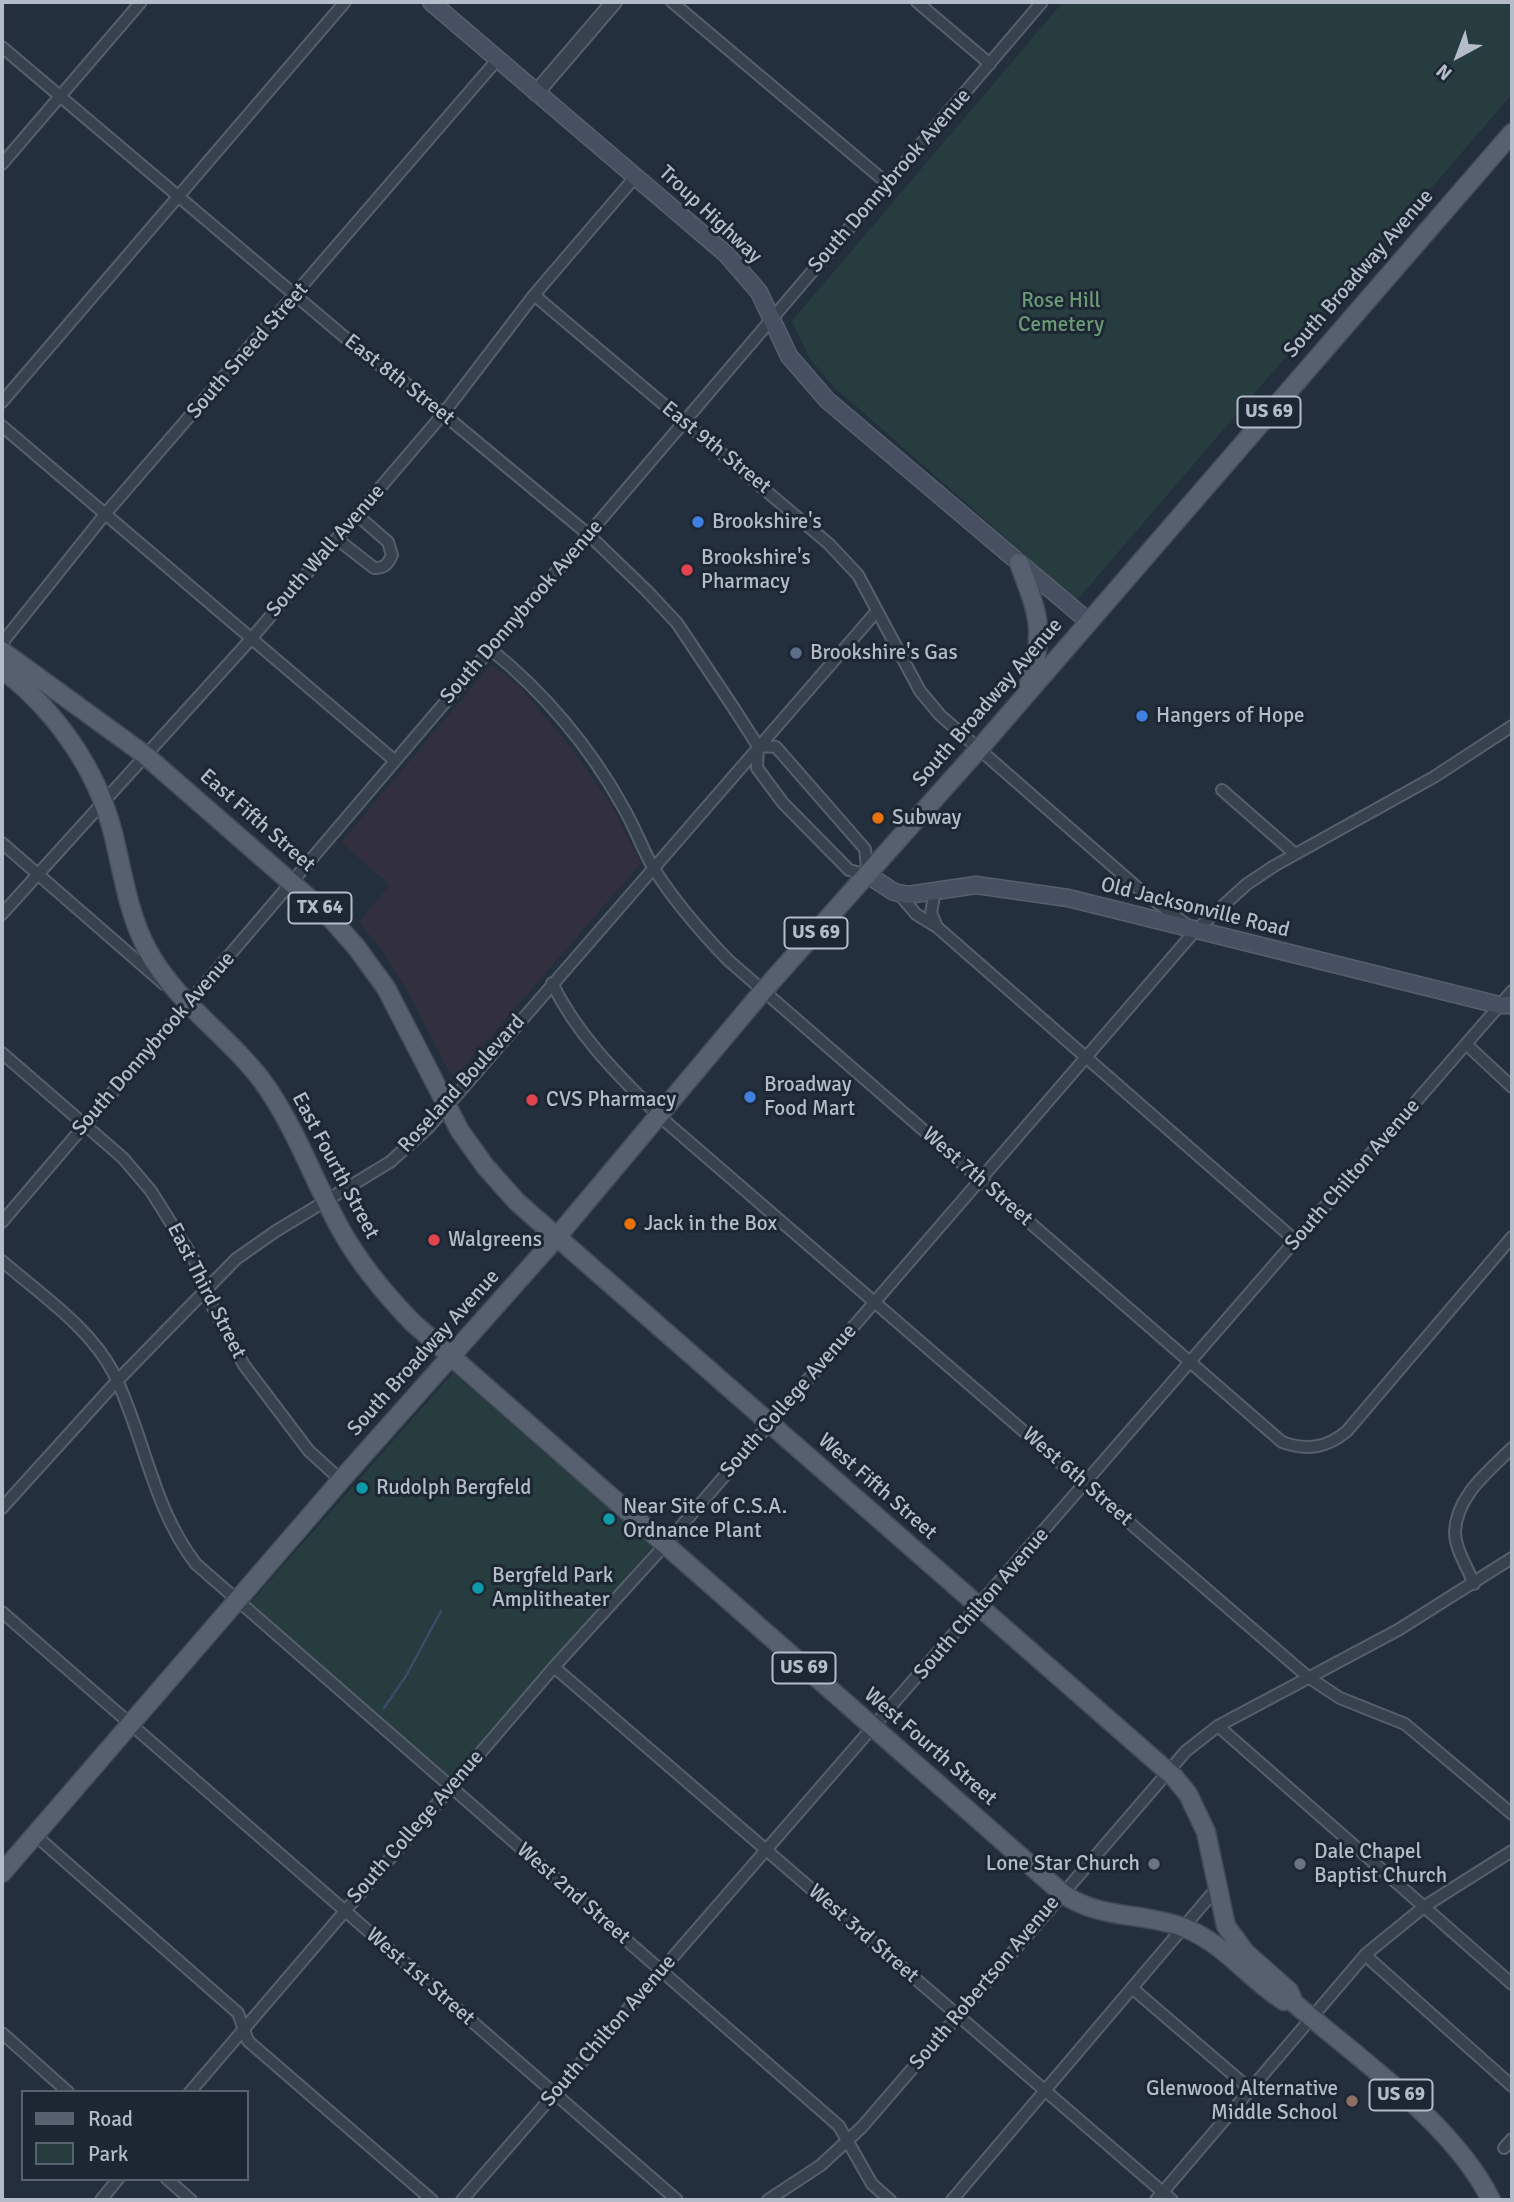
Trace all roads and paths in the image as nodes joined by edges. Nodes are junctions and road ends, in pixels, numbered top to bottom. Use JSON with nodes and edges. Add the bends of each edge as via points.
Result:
{"nodes":[{"id":1,"x":141,"y":2,"type":"edge"},
{"id":2,"x":345,"y":2,"type":"edge"},
{"id":3,"x":614,"y":2,"type":"edge"},
{"id":4,"x":672,"y":2,"type":"edge"},
{"id":5,"x":917,"y":2,"type":"edge"},
{"id":6,"x":1042,"y":2,"type":"edge"},
{"id":7,"x":434,"y":3,"type":"edge"},
{"id":8,"x":2,"y":47,"type":"edge"},
{"id":9,"x":497,"y":60,"type":"junction"},
{"id":10,"x":990,"y":64,"type":"junction"},
{"id":11,"x":536,"y":93,"type":"junction"},
{"id":12,"x":60,"y":96,"type":"junction"},
{"id":13,"x":1512,"y":133,"type":"edge"},
{"id":14,"x":2,"y":164,"type":"edge"},
{"id":15,"x":636,"y":176,"type":"junction"},
{"id":16,"x":888,"y":184,"type":"junction"},
{"id":17,"x":179,"y":195,"type":"junction"},
{"id":18,"x":534,"y":295,"type":"junction"},
{"id":19,"x":296,"y":296,"type":"junction"},
{"id":20,"x":772,"y":318,"type":"junction"},
{"id":21,"x":2,"y":402,"type":"edge"},
{"id":22,"x":443,"y":414,"type":"junction"},
{"id":23,"x":684,"y":422,"type":"junction"},
{"id":24,"x":2,"y":426,"type":"edge"},
{"id":25,"x":106,"y":513,"type":"junction"},
{"id":26,"x":357,"y":515,"type":"junction"},
{"id":27,"x":589,"y":534,"type":"junction"},
{"id":28,"x":337,"y":539,"type":"junction"},
{"id":29,"x":1019,"y":563,"type":"junction"},
{"id":30,"x":877,"y":611,"type":"junction"},
{"id":31,"x":1088,"y":621,"type":"junction"},
{"id":32,"x":251,"y":639,"type":"junction"},
{"id":33,"x":2,"y":643,"type":"edge"},
{"id":34,"x":490,"y":649,"type":"junction"},
{"id":35,"x":2,"y":651,"type":"edge"},
{"id":36,"x":2,"y":670,"type":"edge"},
{"id":37,"x":1027,"y":693,"type":"junction"},
{"id":38,"x":1512,"y":726,"type":"edge"},
{"id":39,"x":758,"y":746,"type":"junction"},
{"id":40,"x":979,"y":749,"type":"junction"},
{"id":41,"x":145,"y":755,"type":"junction"},
{"id":42,"x":394,"y":760,"type":"junction"},
{"id":43,"x":1222,"y":790,"type":"dead end"},
{"id":44,"x":103,"y":801,"type":"junction"},
{"id":45,"x":2,"y":844,"type":"edge"},
{"id":46,"x":1294,"y":853,"type":"junction"},
{"id":47,"x":654,"y":868,"type":"junction"},
{"id":48,"x":36,"y":873,"type":"junction"},
{"id":49,"x":869,"y":874,"type":"junction"},
{"id":50,"x":292,"y":881,"type":"junction"},
{"id":51,"x":1139,"y":889,"type":"junction"},
{"id":52,"x":935,"y":891,"type":"junction"},
{"id":53,"x":898,"y":893,"type":"junction"},
{"id":54,"x":2,"y":914,"type":"edge"},
{"id":55,"x":1144,"y":918,"type":"junction"},
{"id":56,"x":937,"y":927,"type":"junction"},
{"id":57,"x":1195,"y":931,"type":"junction"},
{"id":58,"x":552,"y":983,"type":"junction"},
{"id":59,"x":763,"y":991,"type":"junction"},
{"id":60,"x":1512,"y":991,"type":"edge"},
{"id":61,"x":185,"y":1000,"type":"junction"},
{"id":62,"x":1506,"y":1005,"type":"edge"},
{"id":63,"x":1467,"y":1045,"type":"junction"},
{"id":64,"x":2,"y":1053,"type":"edge"},
{"id":65,"x":1088,"y":1058,"type":"junction"},
{"id":66,"x":1512,"y":1087,"type":"edge"},
{"id":67,"x":446,"y":1108,"type":"junction"},
{"id":68,"x":658,"y":1115,"type":"junction"},
{"id":69,"x":85,"y":1125,"type":"junction"},
{"id":70,"x":981,"y":1180,"type":"junction"},
{"id":71,"x":326,"y":1201,"type":"junction"},
{"id":72,"x":2,"y":1222,"type":"edge"},
{"id":73,"x":1512,"y":1237,"type":"edge"},
{"id":74,"x":556,"y":1238,"type":"junction"},
{"id":75,"x":1296,"y":1241,"type":"junction"},
{"id":76,"x":2,"y":1261,"type":"edge"},
{"id":77,"x":204,"y":1292,"type":"junction"},
{"id":78,"x":875,"y":1301,"type":"junction"},
{"id":79,"x":450,"y":1358,"type":"junction"},
{"id":80,"x":1193,"y":1361,"type":"junction"},
{"id":81,"x":117,"y":1381,"type":"junction"},
{"id":82,"x":770,"y":1424,"type":"junction"},
{"id":83,"x":1512,"y":1448,"type":"edge"},
{"id":84,"x":341,"y":1480,"type":"junction"},
{"id":85,"x":1085,"y":1483,"type":"junction"},
{"id":86,"x":2,"y":1508,"type":"edge"},
{"id":87,"x":664,"y":1546,"type":"junction"},
{"id":88,"x":1512,"y":1558,"type":"edge"},
{"id":89,"x":1475,"y":1584,"type":"junction"},
{"id":90,"x":238,"y":1603,"type":"junction"},
{"id":91,"x":980,"y":1607,"type":"junction"},
{"id":92,"x":2,"y":1612,"type":"edge"},
{"id":93,"x":554,"y":1667,"type":"junction"},
{"id":94,"x":1308,"y":1677,"type":"junction"},
{"id":95,"x":132,"y":1725,"type":"junction"},
{"id":96,"x":1218,"y":1726,"type":"junction"},
{"id":97,"x":873,"y":1728,"type":"junction"},
{"id":98,"x":1168,"y":1772,"type":"junction"},
{"id":99,"x":450,"y":1788,"type":"junction"},
{"id":100,"x":1512,"y":1814,"type":"edge"},
{"id":101,"x":35,"y":1835,"type":"junction"},
{"id":102,"x":768,"y":1850,"type":"junction"},
{"id":103,"x":1512,"y":1851,"type":"edge"},
{"id":104,"x":2,"y":1873,"type":"edge"},
{"id":105,"x":1216,"y":1889,"type":"junction"},
{"id":106,"x":1062,"y":1893,"type":"junction"},
{"id":107,"x":1425,"y":1906,"type":"junction"},
{"id":108,"x":344,"y":1910,"type":"junction"},
{"id":109,"x":1184,"y":1927,"type":"junction"},
{"id":110,"x":1365,"y":1955,"type":"junction"},
{"id":111,"x":662,"y":1970,"type":"junction"},
{"id":112,"x":1512,"y":1984,"type":"edge"},
{"id":113,"x":1132,"y":1988,"type":"junction"},
{"id":114,"x":1294,"y":2003,"type":"junction"},
{"id":115,"x":958,"y":2016,"type":"junction"},
{"id":116,"x":1312,"y":2018,"type":"junction"},
{"id":117,"x":243,"y":2027,"type":"junction"},
{"id":118,"x":2,"y":2033,"type":"edge"},
{"id":119,"x":1512,"y":2085,"type":"edge"},
{"id":120,"x":66,"y":2090,"type":"edge"},
{"id":121,"x":192,"y":2090,"type":"edge"},
{"id":122,"x":1251,"y":2090,"type":"junction"},
{"id":123,"x":1045,"y":2092,"type":"junction"},
{"id":124,"x":554,"y":2094,"type":"junction"},
{"id":125,"x":1512,"y":2139,"type":"edge"},
{"id":126,"x":849,"y":2140,"type":"junction"},
{"id":127,"x":1504,"y":2148,"type":"dead end"},
{"id":128,"x":116,"y":2181,"type":"edge"},
{"id":129,"x":169,"y":2181,"type":"edge"},
{"id":130,"x":1159,"y":2196,"type":"edge"},
{"id":131,"x":101,"y":2200,"type":"edge"},
{"id":132,"x":191,"y":2200,"type":"edge"},
{"id":133,"x":432,"y":2200,"type":"edge"},
{"id":134,"x":462,"y":2200,"type":"edge"},
{"id":135,"x":677,"y":2200,"type":"edge"},
{"id":136,"x":768,"y":2200,"type":"edge"},
{"id":137,"x":890,"y":2200,"type":"edge"},
{"id":138,"x":953,"y":2200,"type":"edge"},
{"id":139,"x":1172,"y":2200,"type":"edge"},
{"id":140,"x":1491,"y":2200,"type":"edge"}],
"edges":[{"from":1,"to":12,"type":"street"},
{"from":2,"to":17,"type":"street"},
{"from":3,"to":11,"type":"street"},
{"from":4,"to":16,"type":"street"},
{"from":5,"to":10,"type":"street"},
{"from":6,"to":10,"type":"street","name":"South Donnybrook Avenue"},
{"from":7,"to":9,"type":"main road","name":"Troup Highway"},
{"from":8,"to":12,"type":"street","name":"East 8th Street"},
{"from":9,"to":11,"type":"main road","name":"Troup Highway"},
{"from":9,"to":19,"type":"street","name":"South Sneed Street"},
{"from":10,"to":16,"type":"street","name":"South Donnybrook Avenue"},
{"from":11,"to":15,"type":"main road","name":"Troup Highway"},
{"from":12,"to":14,"type":"street"},
{"from":12,"to":17,"type":"street","name":"East 8th Street"},
{"from":13,"to":31,"type":"main road","name":"South Broadway Avenue","number":"US 69"},
{"from":15,"to":18,"type":"street","name":"South Wall Avenue"},
{"from":15,"to":20,"type":"main road","name":"Troup Highway","via":[[745,274]]},
{"from":16,"to":20,"type":"street","name":"South Donnybrook Avenue"},
{"from":17,"to":19,"type":"street","name":"East 8th Street"},
{"from":17,"to":21,"type":"street"},
{"from":18,"to":22,"type":"street","name":"South Wall Avenue"},
{"from":18,"to":23,"type":"street","name":"East 9th Street"},
{"from":19,"to":22,"type":"street","name":"East 8th Street"},
{"from":19,"to":25,"type":"street","name":"South Sneed Street"},
{"from":20,"to":23,"type":"street","name":"South Donnybrook Avenue"},
{"from":20,"to":29,"type":"main road","name":"Troup Highway","via":[[789,356],[827,400]]},
{"from":22,"to":26,"type":"street","name":"South Wall Avenue"},
{"from":22,"to":27,"type":"street","name":"East 8th Street"},
{"from":23,"to":27,"type":"street","name":"South Donnybrook Avenue"},
{"from":23,"to":30,"type":"street","name":"East 9th Street","via":[[829,544],[858,575]]},
{"from":24,"to":25,"type":"street"},
{"from":25,"to":32,"type":"street"},
{"from":25,"to":33,"type":"street","name":"South Sneed Street"},
{"from":26,"to":28,"type":"street","name":"South Wall Avenue"},
{"from":26,"to":28,"type":"street","via":[[388,542],[393,555],[388,564],[374,568]]},
{"from":27,"to":34,"type":"street","name":"South Donnybrook Avenue"},
{"from":27,"to":39,"type":"street","name":"East 8th Street","via":[[677,623]]},
{"from":28,"to":32,"type":"street","name":"South Wall Avenue"},
{"from":29,"to":31,"type":"main road","name":"Troup Highway"},
{"from":29,"to":37,"type":"main road","via":[[1037,611],[1041,638]]},
{"from":30,"to":39,"type":"street","name":"Roseland Boulevard"},
{"from":30,"to":40,"type":"street","name":"East 9th Street","via":[[919,691]]},
{"from":31,"to":37,"type":"main road","name":"South Broadway Avenue","number":"US 69"},
{"from":32,"to":41,"type":"street","name":"South Wall Avenue"},
{"from":32,"to":42,"type":"street"},
{"from":34,"to":42,"type":"street","name":"South Donnybrook Avenue"},
{"from":34,"to":47,"type":"street","name":"West 7th Street","via":[[537,691],[589,754],[623,806]]},
{"from":35,"to":41,"type":"main road","name":"East Fifth Street","number":"TX 64"},
{"from":36,"to":44,"type":"main road","via":[[60,727]]},
{"from":37,"to":40,"type":"main road","name":"South Broadway Avenue","number":"US 69"},
{"from":38,"to":46,"type":"street","name":"South College Avenue","via":[[1434,776]]},
{"from":39,"to":47,"type":"street","name":"Roseland Boulevard"},
{"from":39,"to":49,"type":"street","via":[[776,747],[865,849]]},
{"from":39,"to":49,"type":"street","name":"East 8th Street","via":[[757,768],[783,803],[849,870]]},
{"from":40,"to":49,"type":"main road","name":"South Broadway Avenue","number":"US 69"},
{"from":40,"to":51,"type":"street","name":"East 9th Street"},
{"from":41,"to":44,"type":"street","name":"South Wall Avenue"},
{"from":41,"to":50,"type":"main road","name":"East Fifth Street","number":"TX 64"},
{"from":42,"to":50,"type":"street","name":"South Donnybrook Avenue"},
{"from":43,"to":46,"type":"street"},
{"from":44,"to":48,"type":"street","name":"South Wall Avenue"},
{"from":44,"to":61,"type":"main road","name":"East Fourth Street","via":[[138,931],[150,956]]},
{"from":45,"to":48,"type":"street","name":"East Fourth Street"},
{"from":46,"to":57,"type":"street","name":"South College Avenue","via":[[1247,884]]},
{"from":47,"to":58,"type":"street","name":"Roseland Boulevard"},
{"from":47,"to":59,"type":"street","name":"West 7th Street","via":[[697,928]]},
{"from":48,"to":54,"type":"street","name":"South Wall Avenue"},
{"from":48,"to":61,"type":"street","name":"East Fourth Street"},
{"from":49,"to":53,"type":"main road"},
{"from":49,"to":59,"type":"main road","name":"South Broadway Avenue","number":"US 69"},
{"from":50,"to":61,"type":"street","name":"South Donnybrook Avenue"},
{"from":50,"to":67,"type":"main road","name":"East Fifth Street","number":"TX 64","via":[[335,922],[373,969],[405,1021]]},
{"from":51,"to":55,"type":"street","via":[[1147,904]]},
{"from":51,"to":57,"type":"street","name":"East 9th Street"},
{"from":52,"to":53,"type":"main road","name":"Old Jacksonville Road"},
{"from":52,"to":55,"type":"main road","name":"Old Jacksonville Road","via":[[976,886],[1023,890]]},
{"from":52,"to":56,"type":"street","via":[[931,914]]},
{"from":53,"to":56,"type":"street","via":[[916,914]]},
{"from":55,"to":57,"type":"main road","name":"Old Jacksonville Road"},
{"from":56,"to":65,"type":"street"},
{"from":57,"to":62,"type":"main road","name":"Old Jacksonville Road"},
{"from":57,"to":65,"type":"street","name":"South College Avenue"},
{"from":58,"to":67,"type":"street","name":"Roseland Boulevard"},
{"from":58,"to":68,"type":"street","name":"West 6th Street","via":[[564,1008],[598,1053]]},
{"from":59,"to":68,"type":"main road","name":"South Broadway Avenue","number":"US 69"},
{"from":59,"to":70,"type":"street","name":"West 7th Street"},
{"from":60,"to":62,"type":"street","name":"South Chilton Avenue"},
{"from":61,"to":69,"type":"street","name":"South Donnybrook Avenue"},
{"from":61,"to":71,"type":"main road","name":"East Fourth Street","via":[[269,1090]]},
{"from":62,"to":63,"type":"street","name":"South Chilton Avenue"},
{"from":63,"to":66,"type":"street"},
{"from":63,"to":75,"type":"street","name":"South Chilton Avenue"},
{"from":64,"to":69,"type":"street","name":"East Third Street"},
{"from":65,"to":70,"type":"street","name":"South College Avenue"},
{"from":65,"to":75,"type":"street"},
{"from":67,"to":71,"type":"street","name":"Roseland Boulevard","via":[[390,1162]]},
{"from":67,"to":74,"type":"main road","name":"East Fifth Street","number":"TX 64","via":[[498,1183]]},
{"from":68,"to":74,"type":"main road","name":"South Broadway Avenue","number":"US 69"},
{"from":68,"to":78,"type":"street","name":"West 6th Street"},
{"from":69,"to":72,"type":"street","name":"South Donnybrook Avenue"},
{"from":69,"to":77,"type":"street","name":"East Third Street","via":[[124,1158],[150,1191],[196,1263]]},
{"from":70,"to":78,"type":"street","name":"South College Avenue"},
{"from":70,"to":80,"type":"street","name":"West 7th Street"},
{"from":71,"to":77,"type":"street","name":"Roseland Boulevard","via":[[236,1259]]},
{"from":71,"to":79,"type":"main road","name":"East Fourth Street","via":[[371,1276]]},
{"from":73,"to":80,"type":"street","name":"West 7th Street","via":[[1347,1431],[1324,1446],[1282,1442]]},
{"from":74,"to":79,"type":"main road","name":"South Broadway Avenue","number":"US 69"},
{"from":74,"to":82,"type":"main road","name":"West Fifth Street","number":"US 69"},
{"from":75,"to":80,"type":"street","name":"South Chilton Avenue"},
{"from":76,"to":81,"type":"street","name":"West 2nd Street","via":[[74,1324]]},
{"from":77,"to":81,"type":"street","name":"Roseland Boulevard"},
{"from":77,"to":84,"type":"street","name":"East Third Street","via":[[269,1401],[309,1451]]},
{"from":78,"to":82,"type":"street","name":"South College Avenue"},
{"from":78,"to":85,"type":"street","name":"West 6th Street"},
{"from":79,"to":84,"type":"main road","name":"South Broadway Avenue"},
{"from":79,"to":87,"type":"main road","name":"West Fourth Street","number":"US 69"},
{"from":80,"to":85,"type":"street","name":"South Chilton Avenue"},
{"from":81,"to":86,"type":"street","name":"Roseland Boulevard"},
{"from":81,"to":90,"type":"street","name":"West 2nd Street","via":[[169,1523],[196,1564]]},
{"from":82,"to":87,"type":"street","name":"South College Avenue"},
{"from":82,"to":91,"type":"main road","name":"West Fifth Street","number":"US 69"},
{"from":83,"to":89,"type":"street","via":[[1466,1496],[1459,1512],[1455,1533]]},
{"from":84,"to":90,"type":"main road","name":"South Broadway Avenue"},
{"from":85,"to":91,"type":"street","name":"South Chilton Avenue"},
{"from":85,"to":94,"type":"street","name":"West 6th Street"},
{"from":87,"to":93,"type":"street","name":"South College Avenue"},
{"from":87,"to":97,"type":"main road","name":"West Fourth Street","number":"US 69"},
{"from":88,"to":89,"type":"street","name":"South Robertson Avenue"},
{"from":89,"to":94,"type":"street","name":"South Robertson Avenue"},
{"from":90,"to":95,"type":"main road","name":"South Broadway Avenue"},
{"from":90,"to":99,"type":"street","name":"West 2nd Street"},
{"from":91,"to":97,"type":"street","name":"South Chilton Avenue"},
{"from":91,"to":98,"type":"main road","name":"West Fifth Street","number":"US 69"},
{"from":92,"to":95,"type":"street","name":"West 1st Street"},
{"from":93,"to":99,"type":"street","name":"South College Avenue"},
{"from":93,"to":102,"type":"street","name":"West 3rd Street"},
{"from":94,"to":96,"type":"street","name":"South Robertson Avenue"},
{"from":94,"to":100,"type":"street","name":"West 6th Street","via":[[1340,1698],[1405,1724]]},
{"from":95,"to":101,"type":"main road","name":"South Broadway Avenue"},
{"from":95,"to":108,"type":"street","name":"West 1st Street"},
{"from":96,"to":98,"type":"street","name":"South Robertson Avenue"},
{"from":96,"to":107,"type":"street"},
{"from":97,"to":102,"type":"street","name":"South Chilton Avenue"},
{"from":97,"to":106,"type":"main road","name":"West Fourth Street","number":"US 69"},
{"from":98,"to":105,"type":"main road","number":"US 69","via":[[1202,1819]]},
{"from":98,"to":106,"type":"street","name":"South Robertson Avenue"},
{"from":99,"to":108,"type":"street","name":"South College Avenue"},
{"from":99,"to":111,"type":"street","name":"West 2nd Street"},
{"from":101,"to":104,"type":"main road","name":"South Broadway Avenue"},
{"from":101,"to":117,"type":"street","via":[[238,2013]]},
{"from":102,"to":111,"type":"street","name":"South Chilton Avenue"},
{"from":102,"to":115,"type":"street","name":"West 3rd Street"},
{"from":103,"to":107,"type":"street"},
{"from":105,"to":109,"type":"street"},
{"from":105,"to":114,"type":"main road","number":"US 69","via":[[1231,1935],[1289,1990]]},
{"from":106,"to":109,"type":"main road","name":"West Fourth Street","number":"US 69","via":[[1094,1909]]},
{"from":106,"to":115,"type":"street","name":"South Robertson Avenue"},
{"from":107,"to":110,"type":"street"},
{"from":107,"to":112,"type":"street"},
{"from":108,"to":117,"type":"street","name":"South College Avenue"},
{"from":108,"to":124,"type":"street","name":"West 1st Street"},
{"from":109,"to":113,"type":"street"},
{"from":109,"to":114,"type":"main road","number":"US 69","via":[[1215,1944],[1283,2001]]},
{"from":110,"to":116,"type":"street"},
{"from":110,"to":119,"type":"street"},
{"from":111,"to":124,"type":"street","name":"South Chilton Avenue"},
{"from":111,"to":126,"type":"street","name":"West 2nd Street","via":[[839,2126]]},
{"from":113,"to":122,"type":"street"},
{"from":113,"to":123,"type":"street"},
{"from":114,"to":116,"type":"main road","number":"US 69"},
{"from":115,"to":123,"type":"street","name":"West 3rd Street"},
{"from":115,"to":126,"type":"street","name":"South Robertson Avenue"},
{"from":116,"to":122,"type":"street"},
{"from":116,"to":140,"type":"main road","number":"US 69","via":[[1439,2129],[1468,2162]]},
{"from":117,"to":121,"type":"street","name":"South College Avenue"},
{"from":117,"to":133,"type":"street","via":[[248,2041]]},
{"from":118,"to":120,"type":"street"},
{"from":122,"to":130,"type":"street"},
{"from":123,"to":130,"type":"street","name":"West 3rd Street"},
{"from":123,"to":138,"type":"street"},
{"from":124,"to":134,"type":"street","name":"South Chilton Avenue"},
{"from":124,"to":135,"type":"street","name":"West 1st Street"},
{"from":125,"to":127,"type":"street"},
{"from":126,"to":136,"type":"street","name":"South Robertson Avenue"},
{"from":126,"to":137,"type":"street","name":"West 2nd Street","via":[[872,2184]]},
{"from":128,"to":131,"type":"street"},
{"from":129,"to":132,"type":"street"},
{"from":130,"to":139,"type":"street","name":"West 3rd Street"}]}
